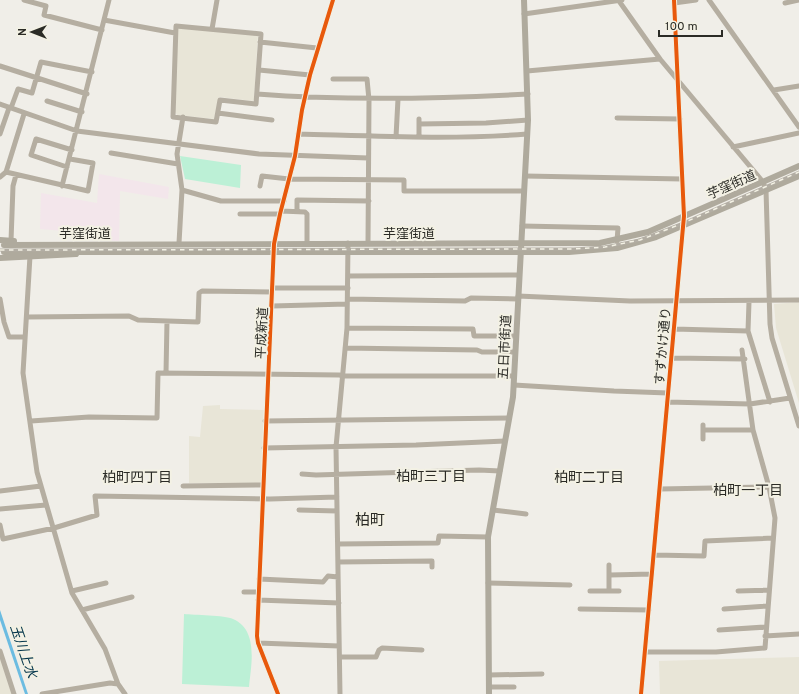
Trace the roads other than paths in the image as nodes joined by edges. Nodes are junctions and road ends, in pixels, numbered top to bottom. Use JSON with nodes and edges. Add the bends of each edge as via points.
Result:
{"nodes":[{"id":1,"x":24,"y":0,"type":"edge"},
{"id":2,"x":109,"y":0,"type":"edge"},
{"id":3,"x":217,"y":0,"type":"edge"},
{"id":4,"x":333,"y":0,"type":"edge"},
{"id":5,"x":524,"y":0,"type":"edge"},
{"id":6,"x":621,"y":0,"type":"edge"},
{"id":7,"x":696,"y":0,"type":"edge"},
{"id":8,"x":709,"y":0,"type":"edge"},
{"id":9,"x":799,"y":0,"type":"edge"},
{"id":10,"x":674,"y":1,"type":"edge"},
{"id":11,"x":785,"y":3,"type":"dead end"},
{"id":12,"x":524,"y":14,"type":"junction"},
{"id":13,"x":104,"y":20,"type":"junction"},
{"id":14,"x":212,"y":29,"type":"junction"},
{"id":15,"x":102,"y":30,"type":"junction"},
{"id":16,"x":175,"y":33,"type":"junction"},
{"id":17,"x":260,"y":42,"type":"junction"},
{"id":18,"x":317,"y":48,"type":"junction"},
{"id":19,"x":660,"y":59,"type":"junction"},
{"id":20,"x":0,"y":66,"type":"edge"},
{"id":21,"x":259,"y":70,"type":"junction"},
{"id":22,"x":527,"y":71,"type":"junction"},
{"id":23,"x":92,"y":72,"type":"junction"},
{"id":24,"x":310,"y":75,"type":"junction"},
{"id":25,"x":36,"y":78,"type":"junction"},
{"id":26,"x":333,"y":79,"type":"dead end"},
{"id":27,"x":678,"y":80,"type":"junction"},
{"id":28,"x":799,"y":86,"type":"edge"},
{"id":29,"x":774,"y":90,"type":"junction"},
{"id":30,"x":87,"y":94,"type":"junction"},
{"id":31,"x":257,"y":94,"type":"junction"},
{"id":32,"x":528,"y":94,"type":"junction"},
{"id":33,"x":304,"y":98,"type":"junction"},
{"id":34,"x":398,"y":99,"type":"junction"},
{"id":35,"x":369,"y":100,"type":"junction"},
{"id":36,"x":47,"y":101,"type":"dead end"},
{"id":37,"x":0,"y":104,"type":"edge"},
{"id":38,"x":10,"y":108,"type":"junction"},
{"id":39,"x":82,"y":112,"type":"junction"},
{"id":40,"x":218,"y":113,"type":"junction"},
{"id":41,"x":24,"y":114,"type":"junction"},
{"id":42,"x":182,"y":117,"type":"junction"},
{"id":43,"x":617,"y":118,"type":"dead end"},
{"id":44,"x":680,"y":119,"type":"junction"},
{"id":45,"x":272,"y":120,"type":"dead end"},
{"id":46,"x":528,"y":120,"type":"junction"},
{"id":47,"x":799,"y":127,"type":"edge"},
{"id":48,"x":77,"y":131,"type":"junction"},
{"id":49,"x":799,"y":133,"type":"edge"},
{"id":50,"x":0,"y":134,"type":"edge"},
{"id":51,"x":298,"y":134,"type":"junction"},
{"id":52,"x":527,"y":134,"type":"junction"},
{"id":53,"x":369,"y":136,"type":"junction"},
{"id":54,"x":396,"y":137,"type":"junction"},
{"id":55,"x":420,"y":137,"type":"junction"},
{"id":56,"x":178,"y":143,"type":"junction"},
{"id":57,"x":733,"y":147,"type":"junction"},
{"id":58,"x":72,"y":150,"type":"junction"},
{"id":59,"x":111,"y":154,"type":"dead end"},
{"id":60,"x":296,"y":156,"type":"junction"},
{"id":61,"x":368,"y":158,"type":"junction"},
{"id":62,"x":70,"y":159,"type":"junction"},
{"id":63,"x":178,"y":164,"type":"junction"},
{"id":64,"x":799,"y":166,"type":"edge"},
{"id":65,"x":68,"y":167,"type":"junction"},
{"id":66,"x":6,"y":172,"type":"junction"},
{"id":67,"x":16,"y":175,"type":"junction"},
{"id":68,"x":525,"y":176,"type":"junction"},
{"id":69,"x":799,"y":176,"type":"edge"},
{"id":70,"x":0,"y":177,"type":"edge"},
{"id":71,"x":682,"y":179,"type":"junction"},
{"id":72,"x":289,"y":180,"type":"junction"},
{"id":73,"x":369,"y":181,"type":"junction"},
{"id":74,"x":763,"y":182,"type":"junction"},
{"id":75,"x":62,"y":186,"type":"junction"},
{"id":76,"x":260,"y":186,"type":"dead end"},
{"id":77,"x":182,"y":190,"type":"junction"},
{"id":78,"x":766,"y":190,"type":"junction"},
{"id":79,"x":524,"y":191,"type":"junction"},
{"id":80,"x":284,"y":201,"type":"junction"},
{"id":81,"x":369,"y":201,"type":"junction"},
{"id":82,"x":297,"y":211,"type":"junction"},
{"id":83,"x":280,"y":213,"type":"junction"},
{"id":84,"x":240,"y":214,"type":"dead end"},
{"id":85,"x":684,"y":216,"type":"junction"},
{"id":86,"x":522,"y":226,"type":"junction"},
{"id":87,"x":683,"y":226,"type":"junction"},
{"id":88,"x":617,"y":240,"type":"junction"},
{"id":89,"x":11,"y":241,"type":"junction"},
{"id":90,"x":179,"y":243,"type":"junction"},
{"id":91,"x":307,"y":243,"type":"junction"},
{"id":92,"x":348,"y":243,"type":"junction"},
{"id":93,"x":521,"y":243,"type":"junction"},
{"id":94,"x":101,"y":244,"type":"junction"},
{"id":95,"x":274,"y":244,"type":"junction"},
{"id":96,"x":368,"y":244,"type":"junction"},
{"id":97,"x":3,"y":246,"type":"edge"},
{"id":98,"x":102,"y":251,"type":"junction"},
{"id":99,"x":520,"y":251,"type":"junction"},
{"id":100,"x":274,"y":252,"type":"junction"},
{"id":101,"x":348,"y":252,"type":"junction"},
{"id":102,"x":30,"y":256,"type":"junction"},
{"id":103,"x":0,"y":258,"type":"edge"},
{"id":104,"x":348,"y":276,"type":"junction"},
{"id":105,"x":519,"y":276,"type":"junction"},
{"id":106,"x":348,"y":288,"type":"junction"},
{"id":107,"x":273,"y":290,"type":"junction"},
{"id":108,"x":518,"y":297,"type":"junction"},
{"id":109,"x":0,"y":299,"type":"edge"},
{"id":110,"x":799,"y":300,"type":"edge"},
{"id":111,"x":676,"y":301,"type":"junction"},
{"id":112,"x":768,"y":301,"type":"junction"},
{"id":113,"x":347,"y":302,"type":"junction"},
{"id":114,"x":749,"y":302,"type":"junction"},
{"id":115,"x":272,"y":306,"type":"junction"},
{"id":116,"x":27,"y":317,"type":"junction"},
{"id":117,"x":2,"y":320,"type":"edge"},
{"id":118,"x":166,"y":321,"type":"junction"},
{"id":119,"x":347,"y":328,"type":"junction"},
{"id":120,"x":674,"y":329,"type":"junction"},
{"id":121,"x":748,"y":331,"type":"junction"},
{"id":122,"x":516,"y":336,"type":"junction"},
{"id":123,"x":25,"y":337,"type":"junction"},
{"id":124,"x":345,"y":348,"type":"junction"},
{"id":125,"x":742,"y":350,"type":"dead end"},
{"id":126,"x":515,"y":352,"type":"junction"},
{"id":127,"x":672,"y":358,"type":"junction"},
{"id":128,"x":744,"y":359,"type":"junction"},
{"id":129,"x":166,"y":373,"type":"junction"},
{"id":130,"x":269,"y":373,"type":"junction"},
{"id":131,"x":342,"y":376,"type":"junction"},
{"id":132,"x":514,"y":376,"type":"junction"},
{"id":133,"x":514,"y":385,"type":"junction"},
{"id":134,"x":668,"y":393,"type":"junction"},
{"id":135,"x":790,"y":398,"type":"junction"},
{"id":136,"x":668,"y":402,"type":"junction"},
{"id":137,"x":770,"y":402,"type":"junction"},
{"id":138,"x":750,"y":404,"type":"junction"},
{"id":139,"x":509,"y":418,"type":"junction"},
{"id":140,"x":31,"y":421,"type":"junction"},
{"id":141,"x":265,"y":421,"type":"junction"},
{"id":142,"x":337,"y":421,"type":"junction"},
{"id":143,"x":799,"y":426,"type":"edge"},
{"id":144,"x":753,"y":430,"type":"junction"},
{"id":145,"x":703,"y":439,"type":"dead end"},
{"id":146,"x":505,"y":441,"type":"junction"},
{"id":147,"x":336,"y":447,"type":"junction"},
{"id":148,"x":264,"y":448,"type":"junction"},
{"id":149,"x":500,"y":471,"type":"junction"},
{"id":150,"x":302,"y":474,"type":"dead end"},
{"id":151,"x":337,"y":475,"type":"junction"},
{"id":152,"x":263,"y":485,"type":"junction"},
{"id":153,"x":41,"y":486,"type":"junction"},
{"id":154,"x":183,"y":486,"type":"dead end"},
{"id":155,"x":769,"y":487,"type":"junction"},
{"id":156,"x":660,"y":489,"type":"junction"},
{"id":157,"x":0,"y":491,"type":"edge"},
{"id":158,"x":337,"y":497,"type":"junction"},
{"id":159,"x":262,"y":498,"type":"junction"},
{"id":160,"x":46,"y":505,"type":"junction"},
{"id":161,"x":0,"y":509,"type":"edge"},
{"id":162,"x":299,"y":510,"type":"dead end"},
{"id":163,"x":493,"y":510,"type":"junction"},
{"id":164,"x":337,"y":511,"type":"junction"},
{"id":165,"x":526,"y":514,"type":"dead end"},
{"id":166,"x":0,"y":525,"type":"edge"},
{"id":167,"x":54,"y":528,"type":"junction"},
{"id":168,"x":488,"y":537,"type":"junction"},
{"id":169,"x":773,"y":538,"type":"junction"},
{"id":170,"x":338,"y":544,"type":"junction"},
{"id":171,"x":654,"y":555,"type":"junction"},
{"id":172,"x":338,"y":562,"type":"junction"},
{"id":173,"x":610,"y":565,"type":"dead end"},
{"id":174,"x":432,"y":567,"type":"dead end"},
{"id":175,"x":652,"y":574,"type":"junction"},
{"id":176,"x":610,"y":575,"type":"junction"},
{"id":177,"x":338,"y":577,"type":"junction"},
{"id":178,"x":258,"y":579,"type":"junction"},
{"id":179,"x":106,"y":583,"type":"dead end"},
{"id":180,"x":488,"y":583,"type":"junction"},
{"id":181,"x":570,"y":585,"type":"dead end"},
{"id":182,"x":769,"y":590,"type":"junction"},
{"id":183,"x":72,"y":591,"type":"junction"},
{"id":184,"x":590,"y":591,"type":"dead end"},
{"id":185,"x":609,"y":591,"type":"junction"},
{"id":186,"x":619,"y":591,"type":"dead end"},
{"id":187,"x":738,"y":591,"type":"dead end"},
{"id":188,"x":244,"y":592,"type":"dead end"},
{"id":189,"x":258,"y":592,"type":"junction"},
{"id":190,"x":132,"y":597,"type":"dead end"},
{"id":191,"x":258,"y":600,"type":"junction"},
{"id":192,"x":339,"y":603,"type":"junction"},
{"id":193,"x":768,"y":606,"type":"junction"},
{"id":194,"x":580,"y":609,"type":"dead end"},
{"id":195,"x":724,"y":609,"type":"dead end"},
{"id":196,"x":82,"y":610,"type":"junction"},
{"id":197,"x":649,"y":610,"type":"junction"},
{"id":198,"x":766,"y":627,"type":"junction"},
{"id":199,"x":719,"y":630,"type":"dead end"},
{"id":200,"x":799,"y":634,"type":"edge"},
{"id":201,"x":765,"y":636,"type":"junction"},
{"id":202,"x":258,"y":643,"type":"junction"},
{"id":203,"x":339,"y":646,"type":"junction"},
{"id":204,"x":422,"y":650,"type":"dead end"},
{"id":205,"x":0,"y":651,"type":"edge"},
{"id":206,"x":646,"y":652,"type":"junction"},
{"id":207,"x":340,"y":657,"type":"junction"},
{"id":208,"x":542,"y":674,"type":"dead end"},
{"id":209,"x":489,"y":675,"type":"junction"},
{"id":210,"x":118,"y":684,"type":"junction"},
{"id":211,"x":514,"y":687,"type":"dead end"},
{"id":212,"x":489,"y":691,"type":"edge"},
{"id":213,"x":14,"y":694,"type":"edge"},
{"id":214,"x":42,"y":694,"type":"edge"},
{"id":215,"x":125,"y":694,"type":"edge"},
{"id":216,"x":278,"y":694,"type":"edge"},
{"id":217,"x":340,"y":694,"type":"edge"},
{"id":218,"x":642,"y":694,"type":"edge"}],
"edges":[{"from":1,"to":15,"type":"street","via":[[46,6],[44,15]]},
{"from":2,"to":13,"type":"street"},
{"from":3,"to":14,"type":"street"},
{"from":4,"to":18,"type":"street","name":"平成新道"},
{"from":5,"to":12,"type":"main road","name":"五日市街道"},
{"from":6,"to":12,"type":"street"},
{"from":6,"to":19,"type":"street"},
{"from":7,"to":10,"type":"street"},
{"from":8,"to":29,"type":"street"},
{"from":9,"to":11,"type":"street"},
{"from":10,"to":27,"type":"street","name":"すずかけ通り"},
{"from":12,"to":22,"type":"main road","name":"五日市街道"},
{"from":13,"to":15,"type":"street"},
{"from":13,"to":16,"type":"street"},
{"from":14,"to":16,"type":"street","via":[[176,26]]},
{"from":14,"to":17,"type":"street","via":[[261,34]]},
{"from":15,"to":23,"type":"street"},
{"from":16,"to":42,"type":"street","via":[[173,117]]},
{"from":17,"to":18,"type":"street"},
{"from":17,"to":21,"type":"street"},
{"from":18,"to":24,"type":"street","name":"平成新道"},
{"from":19,"to":22,"type":"street"},
{"from":19,"to":27,"type":"street"},
{"from":20,"to":25,"type":"street"},
{"from":21,"to":24,"type":"street"},
{"from":21,"to":31,"type":"street"},
{"from":22,"to":32,"type":"main road","name":"五日市街道"},
{"from":23,"to":25,"type":"street","via":[[41,62]]},
{"from":23,"to":30,"type":"street"},
{"from":24,"to":33,"type":"street","name":"平成新道"},
{"from":25,"to":30,"type":"street"},
{"from":25,"to":38,"type":"street","via":[[32,93],[18,89]]},
{"from":26,"to":35,"type":"street","via":[[368,79]]},
{"from":27,"to":44,"type":"street","name":"すずかけ通り"},
{"from":27,"to":57,"type":"street"},
{"from":28,"to":29,"type":"street"},
{"from":29,"to":47,"type":"street"},
{"from":30,"to":39,"type":"street"},
{"from":31,"to":33,"type":"street"},
{"from":31,"to":40,"type":"street","via":[[256,104],[220,100]]},
{"from":32,"to":34,"type":"street"},
{"from":32,"to":46,"type":"main road","name":"五日市街道"},
{"from":33,"to":35,"type":"street"},
{"from":33,"to":51,"type":"street","name":"平成新道"},
{"from":34,"to":35,"type":"street"},
{"from":34,"to":54,"type":"street"},
{"from":35,"to":53,"type":"street"},
{"from":36,"to":39,"type":"street"},
{"from":37,"to":38,"type":"street"},
{"from":38,"to":41,"type":"street"},
{"from":38,"to":50,"type":"street"},
{"from":39,"to":48,"type":"street"},
{"from":40,"to":42,"type":"street","via":[[216,122]]},
{"from":40,"to":45,"type":"street"},
{"from":41,"to":48,"type":"street"},
{"from":41,"to":66,"type":"street"},
{"from":42,"to":56,"type":"street"},
{"from":43,"to":44,"type":"street"},
{"from":44,"to":71,"type":"street","name":"すずかけ通り"},
{"from":46,"to":52,"type":"main road","name":"五日市街道"},
{"from":46,"to":55,"type":"street","via":[[486,123],[419,121]]},
{"from":48,"to":56,"type":"street"},
{"from":48,"to":58,"type":"street"},
{"from":49,"to":57,"type":"street"},
{"from":51,"to":53,"type":"street"},
{"from":51,"to":60,"type":"street","name":"平成新道"},
{"from":52,"to":55,"type":"street","via":[[492,137]]},
{"from":52,"to":68,"type":"main road","name":"五日市街道"},
{"from":53,"to":54,"type":"street"},
{"from":53,"to":61,"type":"street"},
{"from":54,"to":55,"type":"street"},
{"from":56,"to":60,"type":"street","via":[[259,154]]},
{"from":56,"to":63,"type":"street"},
{"from":57,"to":74,"type":"street"},
{"from":58,"to":62,"type":"street"},
{"from":58,"to":65,"type":"street","via":[[36,139],[31,155]]},
{"from":59,"to":63,"type":"street"},
{"from":60,"to":61,"type":"street"},
{"from":60,"to":72,"type":"street","name":"平成新道"},
{"from":61,"to":73,"type":"street"},
{"from":62,"to":65,"type":"street"},
{"from":62,"to":75,"type":"street","via":[[93,163],[88,191]]},
{"from":63,"to":77,"type":"street"},
{"from":64,"to":74,"type":"main road","name":"芋窪街道"},
{"from":65,"to":75,"type":"street"},
{"from":66,"to":67,"type":"street"},
{"from":66,"to":70,"type":"street"},
{"from":67,"to":75,"type":"street"},
{"from":67,"to":89,"type":"street","via":[[13,186]]},
{"from":68,"to":71,"type":"street"},
{"from":68,"to":79,"type":"main road","name":"五日市街道"},
{"from":69,"to":78,"type":"main road","name":"芋窪街道"},
{"from":71,"to":85,"type":"street","name":"すずかけ通り"},
{"from":72,"to":73,"type":"street"},
{"from":72,"to":76,"type":"street","via":[[262,176]]},
{"from":72,"to":80,"type":"street","name":"平成新道"},
{"from":73,"to":79,"type":"street","via":[[404,180],[404,191]]},
{"from":73,"to":81,"type":"street"},
{"from":74,"to":78,"type":"street"},
{"from":74,"to":85,"type":"main road","name":"芋窪街道"},
{"from":77,"to":80,"type":"street","via":[[220,201]]},
{"from":77,"to":90,"type":"street"},
{"from":78,"to":87,"type":"main road","name":"芋窪街道"},
{"from":78,"to":112,"type":"street"},
{"from":79,"to":86,"type":"main road","name":"五日市街道"},
{"from":80,"to":83,"type":"street","name":"平成新道"},
{"from":81,"to":82,"type":"street","via":[[298,200]]},
{"from":81,"to":96,"type":"street"},
{"from":82,"to":83,"type":"street"},
{"from":82,"to":91,"type":"street","via":[[307,214]]},
{"from":83,"to":84,"type":"street"},
{"from":83,"to":95,"type":"street","name":"平成新道"},
{"from":85,"to":87,"type":"street","name":"すずかけ通り"},
{"from":85,"to":88,"type":"main road","name":"芋窪街道","via":[[648,232]]},
{"from":86,"to":88,"type":"street","via":[[618,228]]},
{"from":86,"to":93,"type":"main road","name":"五日市街道"},
{"from":87,"to":99,"type":"main road","name":"芋窪街道","via":[[617,248],[569,252]]},
{"from":87,"to":111,"type":"street","name":"すずかけ通り"},
{"from":88,"to":93,"type":"main road","name":"芋窪街道","via":[[587,244]]},
{"from":89,"to":94,"type":"main road","via":[[66,240]]},
{"from":89,"to":97,"type":"main road"},
{"from":90,"to":94,"type":"main road","name":"芋窪街道"},
{"from":90,"to":95,"type":"main road","name":"芋窪街道"},
{"from":91,"to":92,"type":"main road","name":"芋窪街道"},
{"from":91,"to":95,"type":"main road","name":"芋窪街道"},
{"from":92,"to":96,"type":"main road","name":"芋窪街道"},
{"from":92,"to":101,"type":"street"},
{"from":93,"to":96,"type":"main road","name":"芋窪街道"},
{"from":93,"to":99,"type":"main road","name":"五日市街道"},
{"from":94,"to":97,"type":"main road","name":"芋窪街道"},
{"from":95,"to":100,"type":"street","name":"平成新道"},
{"from":97,"to":98,"type":"main road","name":"芋窪街道"},
{"from":98,"to":100,"type":"main road","name":"芋窪街道"},
{"from":98,"to":102,"type":"main road","via":[[63,256]]},
{"from":99,"to":101,"type":"main road","name":"芋窪街道"},
{"from":99,"to":105,"type":"main road","name":"五日市街道"},
{"from":100,"to":101,"type":"main road","name":"芋窪街道"},
{"from":100,"to":107,"type":"street","name":"平成新道"},
{"from":101,"to":104,"type":"street"},
{"from":102,"to":103,"type":"main road"},
{"from":102,"to":116,"type":"street"},
{"from":104,"to":105,"type":"street"},
{"from":104,"to":106,"type":"street"},
{"from":105,"to":108,"type":"main road","name":"五日市街道"},
{"from":106,"to":107,"type":"street"},
{"from":106,"to":113,"type":"street"},
{"from":107,"to":115,"type":"street","name":"平成新道"},
{"from":107,"to":118,"type":"street","via":[[202,291],[199,293],[198,322]]},
{"from":108,"to":111,"type":"street"},
{"from":108,"to":113,"type":"street","via":[[471,298],[465,301]]},
{"from":108,"to":122,"type":"main road","name":"五日市街道"},
{"from":109,"to":117,"type":"street"},
{"from":110,"to":112,"type":"street"},
{"from":111,"to":114,"type":"street"},
{"from":111,"to":120,"type":"street","name":"すずかけ通り"},
{"from":112,"to":114,"type":"street"},
{"from":112,"to":135,"type":"street","via":[[772,338]]},
{"from":113,"to":115,"type":"street"},
{"from":113,"to":119,"type":"street"},
{"from":114,"to":121,"type":"street"},
{"from":115,"to":130,"type":"street","name":"平成新道"},
{"from":116,"to":118,"type":"street","via":[[129,316],[138,320]]},
{"from":116,"to":123,"type":"street"},
{"from":117,"to":123,"type":"street","via":[[9,337]]},
{"from":118,"to":129,"type":"street"},
{"from":119,"to":122,"type":"street","via":[[474,329],[474,336]]},
{"from":119,"to":124,"type":"street"},
{"from":120,"to":121,"type":"street"},
{"from":120,"to":127,"type":"street","name":"すずかけ通り"},
{"from":121,"to":137,"type":"street"},
{"from":122,"to":126,"type":"main road","name":"五日市街道"},
{"from":123,"to":140,"type":"street","via":[[23,373]]},
{"from":124,"to":126,"type":"street"},
{"from":124,"to":131,"type":"street"},
{"from":125,"to":128,"type":"street"},
{"from":126,"to":132,"type":"main road","name":"五日市街道"},
{"from":127,"to":128,"type":"street"},
{"from":127,"to":134,"type":"street","name":"すずかけ通り"},
{"from":128,"to":138,"type":"street"},
{"from":129,"to":130,"type":"street"},
{"from":129,"to":140,"type":"street","via":[[158,373],[157,418],[89,417]]},
{"from":130,"to":131,"type":"street"},
{"from":130,"to":141,"type":"street","name":"平成新道"},
{"from":131,"to":132,"type":"street"},
{"from":131,"to":142,"type":"street"},
{"from":132,"to":133,"type":"main road","name":"五日市街道"},
{"from":133,"to":134,"type":"street"},
{"from":133,"to":139,"type":"main road","name":"五日市街道"},
{"from":134,"to":136,"type":"street","name":"すずかけ通り"},
{"from":135,"to":137,"type":"street"},
{"from":135,"to":143,"type":"street"},
{"from":136,"to":138,"type":"street"},
{"from":136,"to":156,"type":"street","name":"すずかけ通り"},
{"from":137,"to":138,"type":"street"},
{"from":138,"to":144,"type":"street"},
{"from":139,"to":142,"type":"street"},
{"from":139,"to":146,"type":"main road","name":"五日市街道"},
{"from":140,"to":153,"type":"street"},
{"from":141,"to":142,"type":"street"},
{"from":141,"to":148,"type":"street","name":"平成新道"},
{"from":142,"to":147,"type":"street"},
{"from":144,"to":145,"type":"street","via":[[703,428]]},
{"from":144,"to":155,"type":"street"},
{"from":146,"to":147,"type":"street"},
{"from":146,"to":149,"type":"main road","name":"五日市街道"},
{"from":147,"to":148,"type":"street"},
{"from":147,"to":151,"type":"street"},
{"from":148,"to":152,"type":"street","name":"平成新道"},
{"from":149,"to":151,"type":"street"},
{"from":149,"to":163,"type":"main road","name":"五日市街道"},
{"from":150,"to":151,"type":"street"},
{"from":151,"to":158,"type":"street"},
{"from":152,"to":154,"type":"street"},
{"from":152,"to":159,"type":"street","name":"平成新道"},
{"from":153,"to":157,"type":"street"},
{"from":153,"to":160,"type":"street"},
{"from":155,"to":156,"type":"street"},
{"from":155,"to":169,"type":"street","via":[[775,518]]},
{"from":156,"to":171,"type":"street","name":"すずかけ通り"},
{"from":158,"to":159,"type":"street"},
{"from":158,"to":164,"type":"street"},
{"from":159,"to":167,"type":"street","via":[[95,496],[97,515]]},
{"from":159,"to":178,"type":"street","name":"平成新道"},
{"from":160,"to":161,"type":"street"},
{"from":160,"to":167,"type":"street"},
{"from":162,"to":164,"type":"street"},
{"from":163,"to":165,"type":"street"},
{"from":163,"to":168,"type":"main road","name":"五日市街道"},
{"from":164,"to":170,"type":"street"},
{"from":166,"to":167,"type":"street","via":[[3,539]]},
{"from":167,"to":183,"type":"street"},
{"from":168,"to":170,"type":"street","via":[[439,536],[438,543]]},
{"from":168,"to":180,"type":"main road","name":"五日市街道"},
{"from":169,"to":171,"type":"street","via":[[704,541],[704,556]]},
{"from":169,"to":182,"type":"street"},
{"from":170,"to":172,"type":"street"},
{"from":171,"to":175,"type":"street","name":"すずかけ通り"},
{"from":172,"to":174,"type":"street","via":[[432,561]]},
{"from":172,"to":177,"type":"street"},
{"from":173,"to":176,"type":"street"},
{"from":175,"to":176,"type":"street"},
{"from":175,"to":197,"type":"street","name":"すずかけ通り"},
{"from":176,"to":185,"type":"street"},
{"from":177,"to":178,"type":"street","via":[[328,576],[323,582]]},
{"from":177,"to":192,"type":"street"},
{"from":178,"to":189,"type":"street","name":"平成新道"},
{"from":179,"to":183,"type":"street"},
{"from":180,"to":181,"type":"street"},
{"from":180,"to":209,"type":"main road","name":"五日市街道"},
{"from":182,"to":187,"type":"street"},
{"from":182,"to":193,"type":"street"},
{"from":183,"to":196,"type":"street"},
{"from":184,"to":185,"type":"street"},
{"from":185,"to":186,"type":"street"},
{"from":188,"to":189,"type":"street"},
{"from":189,"to":191,"type":"street","name":"平成新道"},
{"from":190,"to":196,"type":"street"},
{"from":191,"to":192,"type":"street"},
{"from":191,"to":202,"type":"street","name":"平成新道"},
{"from":192,"to":203,"type":"street"},
{"from":193,"to":195,"type":"street"},
{"from":193,"to":198,"type":"street"},
{"from":194,"to":197,"type":"street"},
{"from":196,"to":210,"type":"street","via":[[105,649]]},
{"from":197,"to":206,"type":"street","name":"すずかけ通り"},
{"from":198,"to":199,"type":"street"},
{"from":198,"to":201,"type":"street"},
{"from":200,"to":201,"type":"street"},
{"from":201,"to":206,"type":"street","via":[[764,648],[716,652]]},
{"from":202,"to":203,"type":"street"},
{"from":202,"to":216,"type":"street","name":"平成新道"},
{"from":203,"to":207,"type":"street"},
{"from":204,"to":207,"type":"street","via":[[382,648],[376,656]]},
{"from":205,"to":213,"type":"street"},
{"from":206,"to":218,"type":"street","name":"すずかけ通り"},
{"from":207,"to":217,"type":"street"},
{"from":208,"to":209,"type":"street"},
{"from":209,"to":212,"type":"main road","name":"五日市街道"},
{"from":210,"to":214,"type":"street","via":[[110,683]]},
{"from":210,"to":215,"type":"street"},
{"from":211,"to":212,"type":"street"}]}
